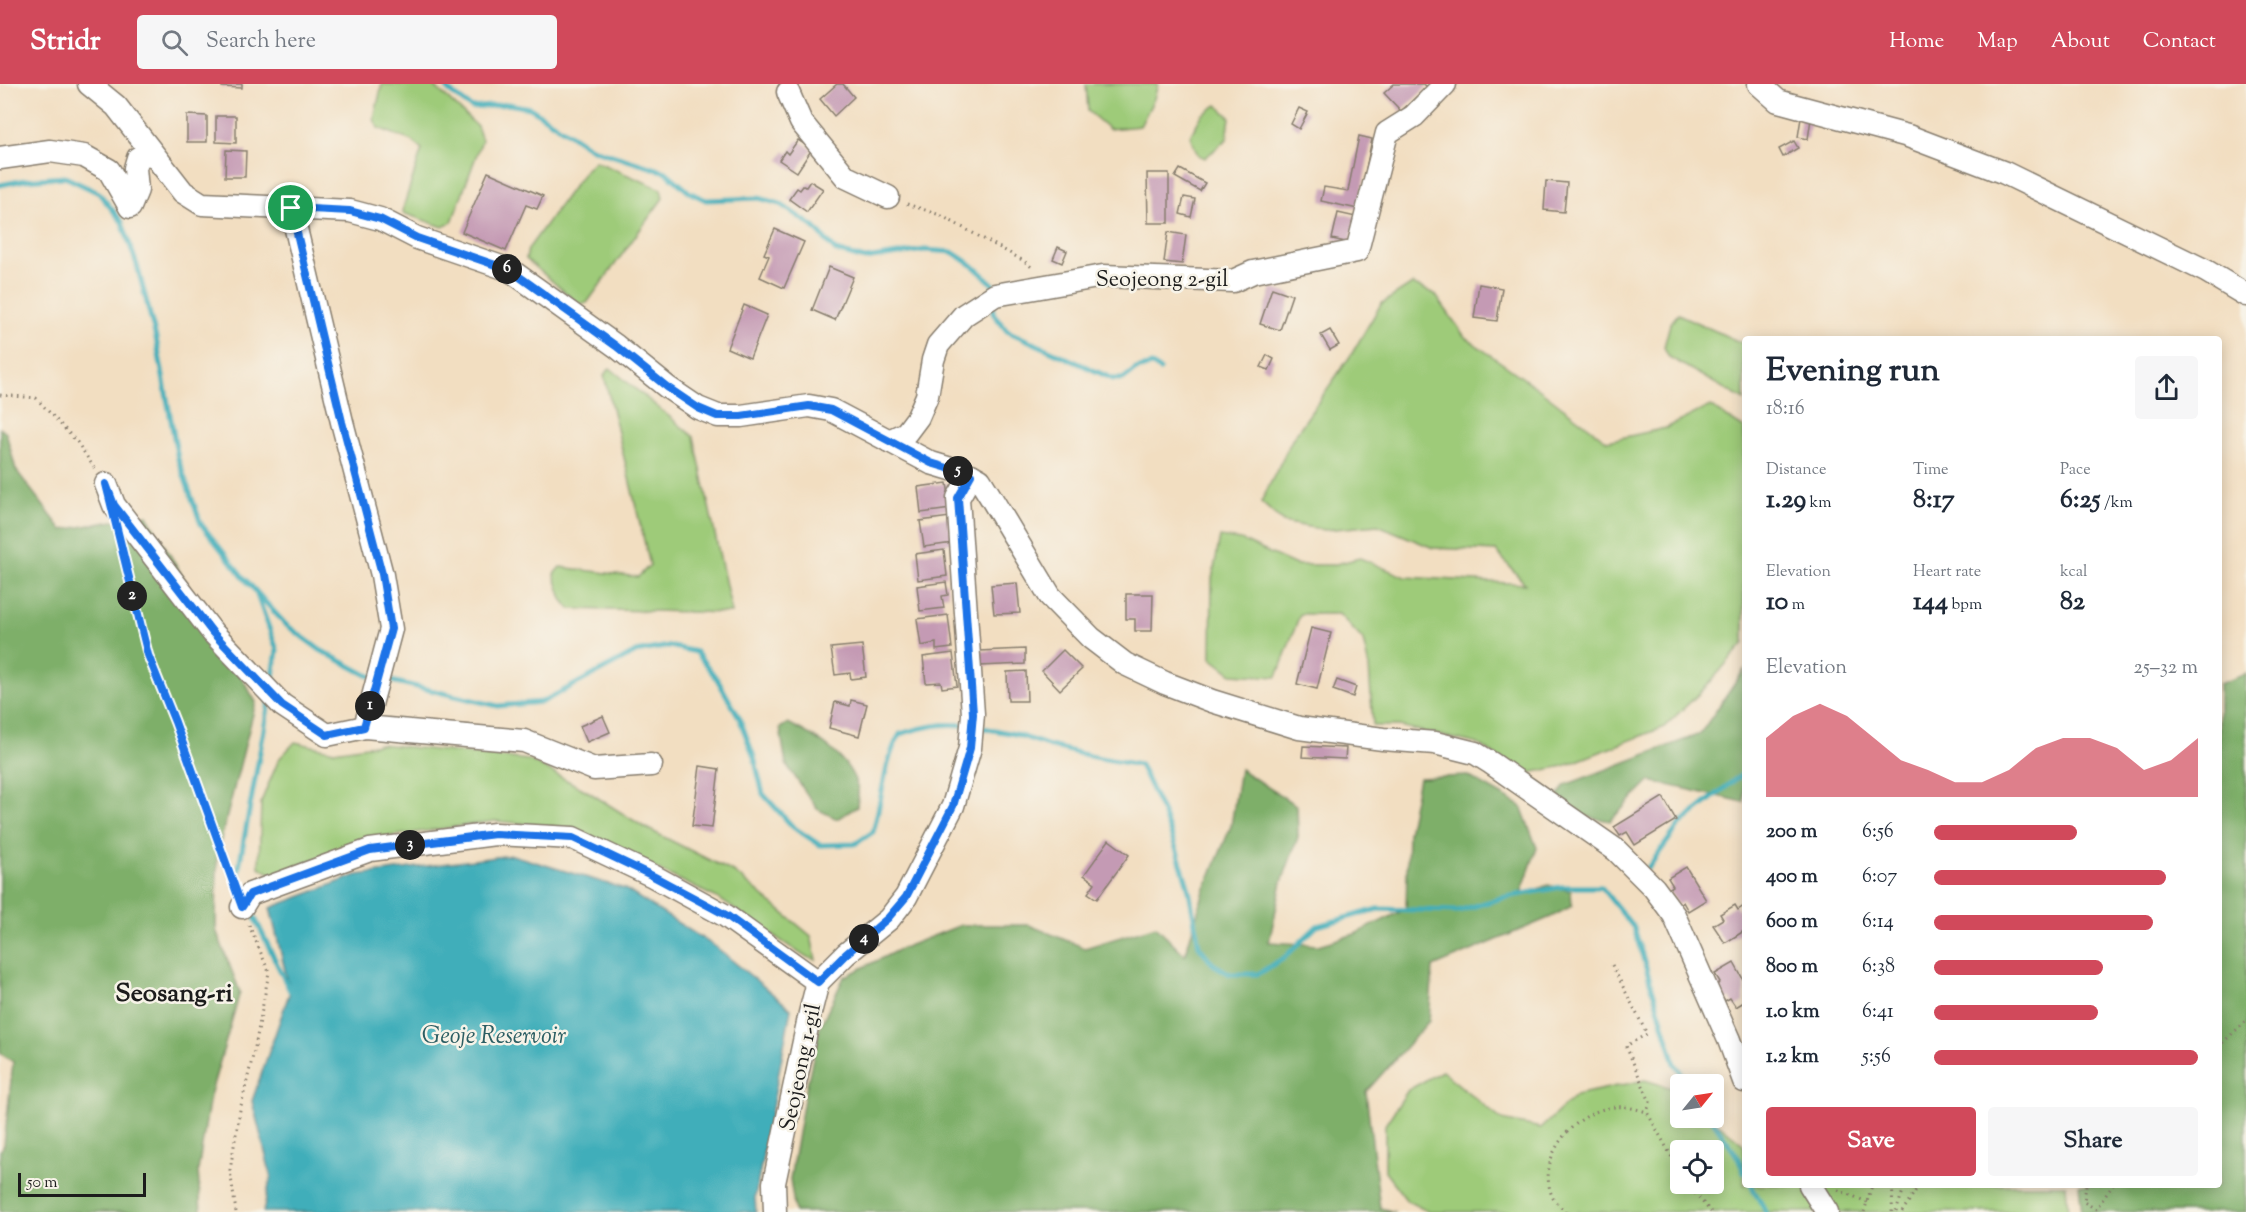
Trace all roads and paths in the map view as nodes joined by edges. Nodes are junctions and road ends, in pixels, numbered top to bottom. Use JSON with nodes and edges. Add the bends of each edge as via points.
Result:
{"nodes":[{"id":1,"x":89,"y":84,"type":"edge"},
{"id":2,"x":1445,"y":84,"type":"edge"},
{"id":3,"x":1759,"y":84,"type":"edge"},
{"id":4,"x":784,"y":87,"type":"edge"},
{"id":5,"x":151,"y":152,"type":"junction"},
{"id":6,"x":0,"y":159,"type":"edge"},
{"id":7,"x":888,"y":197,"type":"joint"},
{"id":8,"x":291,"y":208,"type":"junction"},
{"id":9,"x":1049,"y":284,"type":"junction"},
{"id":10,"x":2246,"y":295,"type":"edge"},
{"id":11,"x":0,"y":395,"type":"edge"},
{"id":12,"x":889,"y":441,"type":"junction"},
{"id":13,"x":971,"y":475,"type":"junction"},
{"id":14,"x":106,"y":484,"type":"joint"},
{"id":15,"x":118,"y":538,"type":"dead end"},
{"id":16,"x":364,"y":727,"type":"junction"},
{"id":17,"x":651,"y":765,"type":"dead end"},
{"id":18,"x":242,"y":907,"type":"junction"},
{"id":19,"x":1612,"y":965,"type":"dead end"},
{"id":20,"x":818,"y":982,"type":"junction"},
{"id":21,"x":2246,"y":1021,"type":"edge"},
{"id":22,"x":2222,"y":1043,"type":"edge"},
{"id":23,"x":1742,"y":1076,"type":"edge"},
{"id":24,"x":1647,"y":1112,"type":"junction"},
{"id":25,"x":1670,"y":1154,"type":"edge"},
{"id":26,"x":1812,"y":1188,"type":"edge"},
{"id":27,"x":1871,"y":1188,"type":"edge"},
{"id":28,"x":1893,"y":1188,"type":"edge"},
{"id":29,"x":1904,"y":1188,"type":"edge"},
{"id":30,"x":1917,"y":1188,"type":"edge"},
{"id":31,"x":2086,"y":1188,"type":"edge"},
{"id":32,"x":2111,"y":1188,"type":"edge"},
{"id":33,"x":1838,"y":1190,"type":"dead end"},
{"id":34,"x":1696,"y":1194,"type":"edge"},
{"id":35,"x":1867,"y":1202,"type":"junction"},
{"id":36,"x":236,"y":1212,"type":"edge"},
{"id":37,"x":775,"y":1212,"type":"edge"},
{"id":38,"x":1566,"y":1212,"type":"edge"},
{"id":39,"x":1711,"y":1212,"type":"edge"},
{"id":40,"x":1827,"y":1212,"type":"edge"},
{"id":41,"x":1864,"y":1212,"type":"edge"},
{"id":42,"x":1892,"y":1212,"type":"edge"},
{"id":43,"x":1896,"y":1212,"type":"edge"},
{"id":44,"x":1902,"y":1212,"type":"edge"}],
"edges":[{"from":1,"to":5,"type":"street","via":[[116,106]]},
{"from":2,"to":9,"type":"street","name":"Seojeong 2-gil","via":[[1414,116],[1387,133],[1357,251],[1253,272],[1233,281],[1102,276]]},
{"from":3,"to":10,"type":"street","via":[[1778,101],[1908,136],[2005,173],[2206,271]]},
{"from":4,"to":7,"type":"street","via":[[801,122],[846,177]]},
{"from":5,"to":6,"type":"street","via":[[138,158],[137,190],[130,207],[109,171],[84,156],[50,151]]},
{"from":5,"to":8,"type":"street","via":[[183,192],[201,204]]},
{"from":7,"to":9,"type":"path","via":[[940,215],[1024,261]]},
{"from":8,"to":12,"type":"street","via":[[350,211],[380,219],[417,238],[510,270],[667,387],[717,416],[809,406],[831,410]]},
{"from":8,"to":16,"type":"street","via":[[382,574],[391,629]]},
{"from":9,"to":12,"type":"street","name":"Seojeong 2-gil","via":[[995,295],[964,315],[938,345],[927,396],[918,417],[906,433]]},
{"from":11,"to":14,"type":"path","via":[[36,398],[77,442]]},
{"from":12,"to":13,"type":"street","via":[[931,463]]},
{"from":13,"to":20,"type":"street","name":"Seojeong 1-gil","via":[[958,498],[973,714],[970,748],[953,806],[906,897]]},
{"from":13,"to":23,"type":"street","via":[[980,480],[1050,596],[1091,638],[1125,664],[1212,701],[1299,728],[1435,743],[1475,753],[1616,850],[1654,888],[1674,915]]},
{"from":14,"to":16,"type":"street","via":[[114,505],[213,633],[282,705],[327,735]]},
{"from":15,"to":18,"type":"path","via":[[148,655]]},
{"from":16,"to":17,"type":"street","via":[[524,741],[594,769]]},
{"from":18,"to":20,"type":"street","via":[[250,894],[370,850],[495,834],[573,838],[726,915]]},
{"from":18,"to":36,"type":"path","via":[[269,972],[230,1170]]},
{"from":19,"to":24,"type":"path","via":[[1647,1034],[1626,1046],[1650,1102]]},
{"from":20,"to":37,"type":"street","name":"Seojeong 1-gil","via":[[774,1183]]},
{"from":21,"to":22,"type":"path"},
{"from":24,"to":25,"type":"path"},
{"from":24,"to":38,"type":"path","via":[[1613,1107],[1594,1112],[1575,1124],[1558,1143],[1550,1161],[1549,1181],[1554,1199]]},
{"from":26,"to":40,"type":"street"},
{"from":27,"to":35,"type":"path"},
{"from":28,"to":42,"type":"path"},
{"from":29,"to":43,"type":"path"},
{"from":30,"to":44,"type":"path"},
{"from":31,"to":32,"type":"path","via":[[2085,1202],[2096,1209]]},
{"from":33,"to":35,"type":"path"},
{"from":34,"to":39,"type":"path"},
{"from":35,"to":41,"type":"path"}]}
